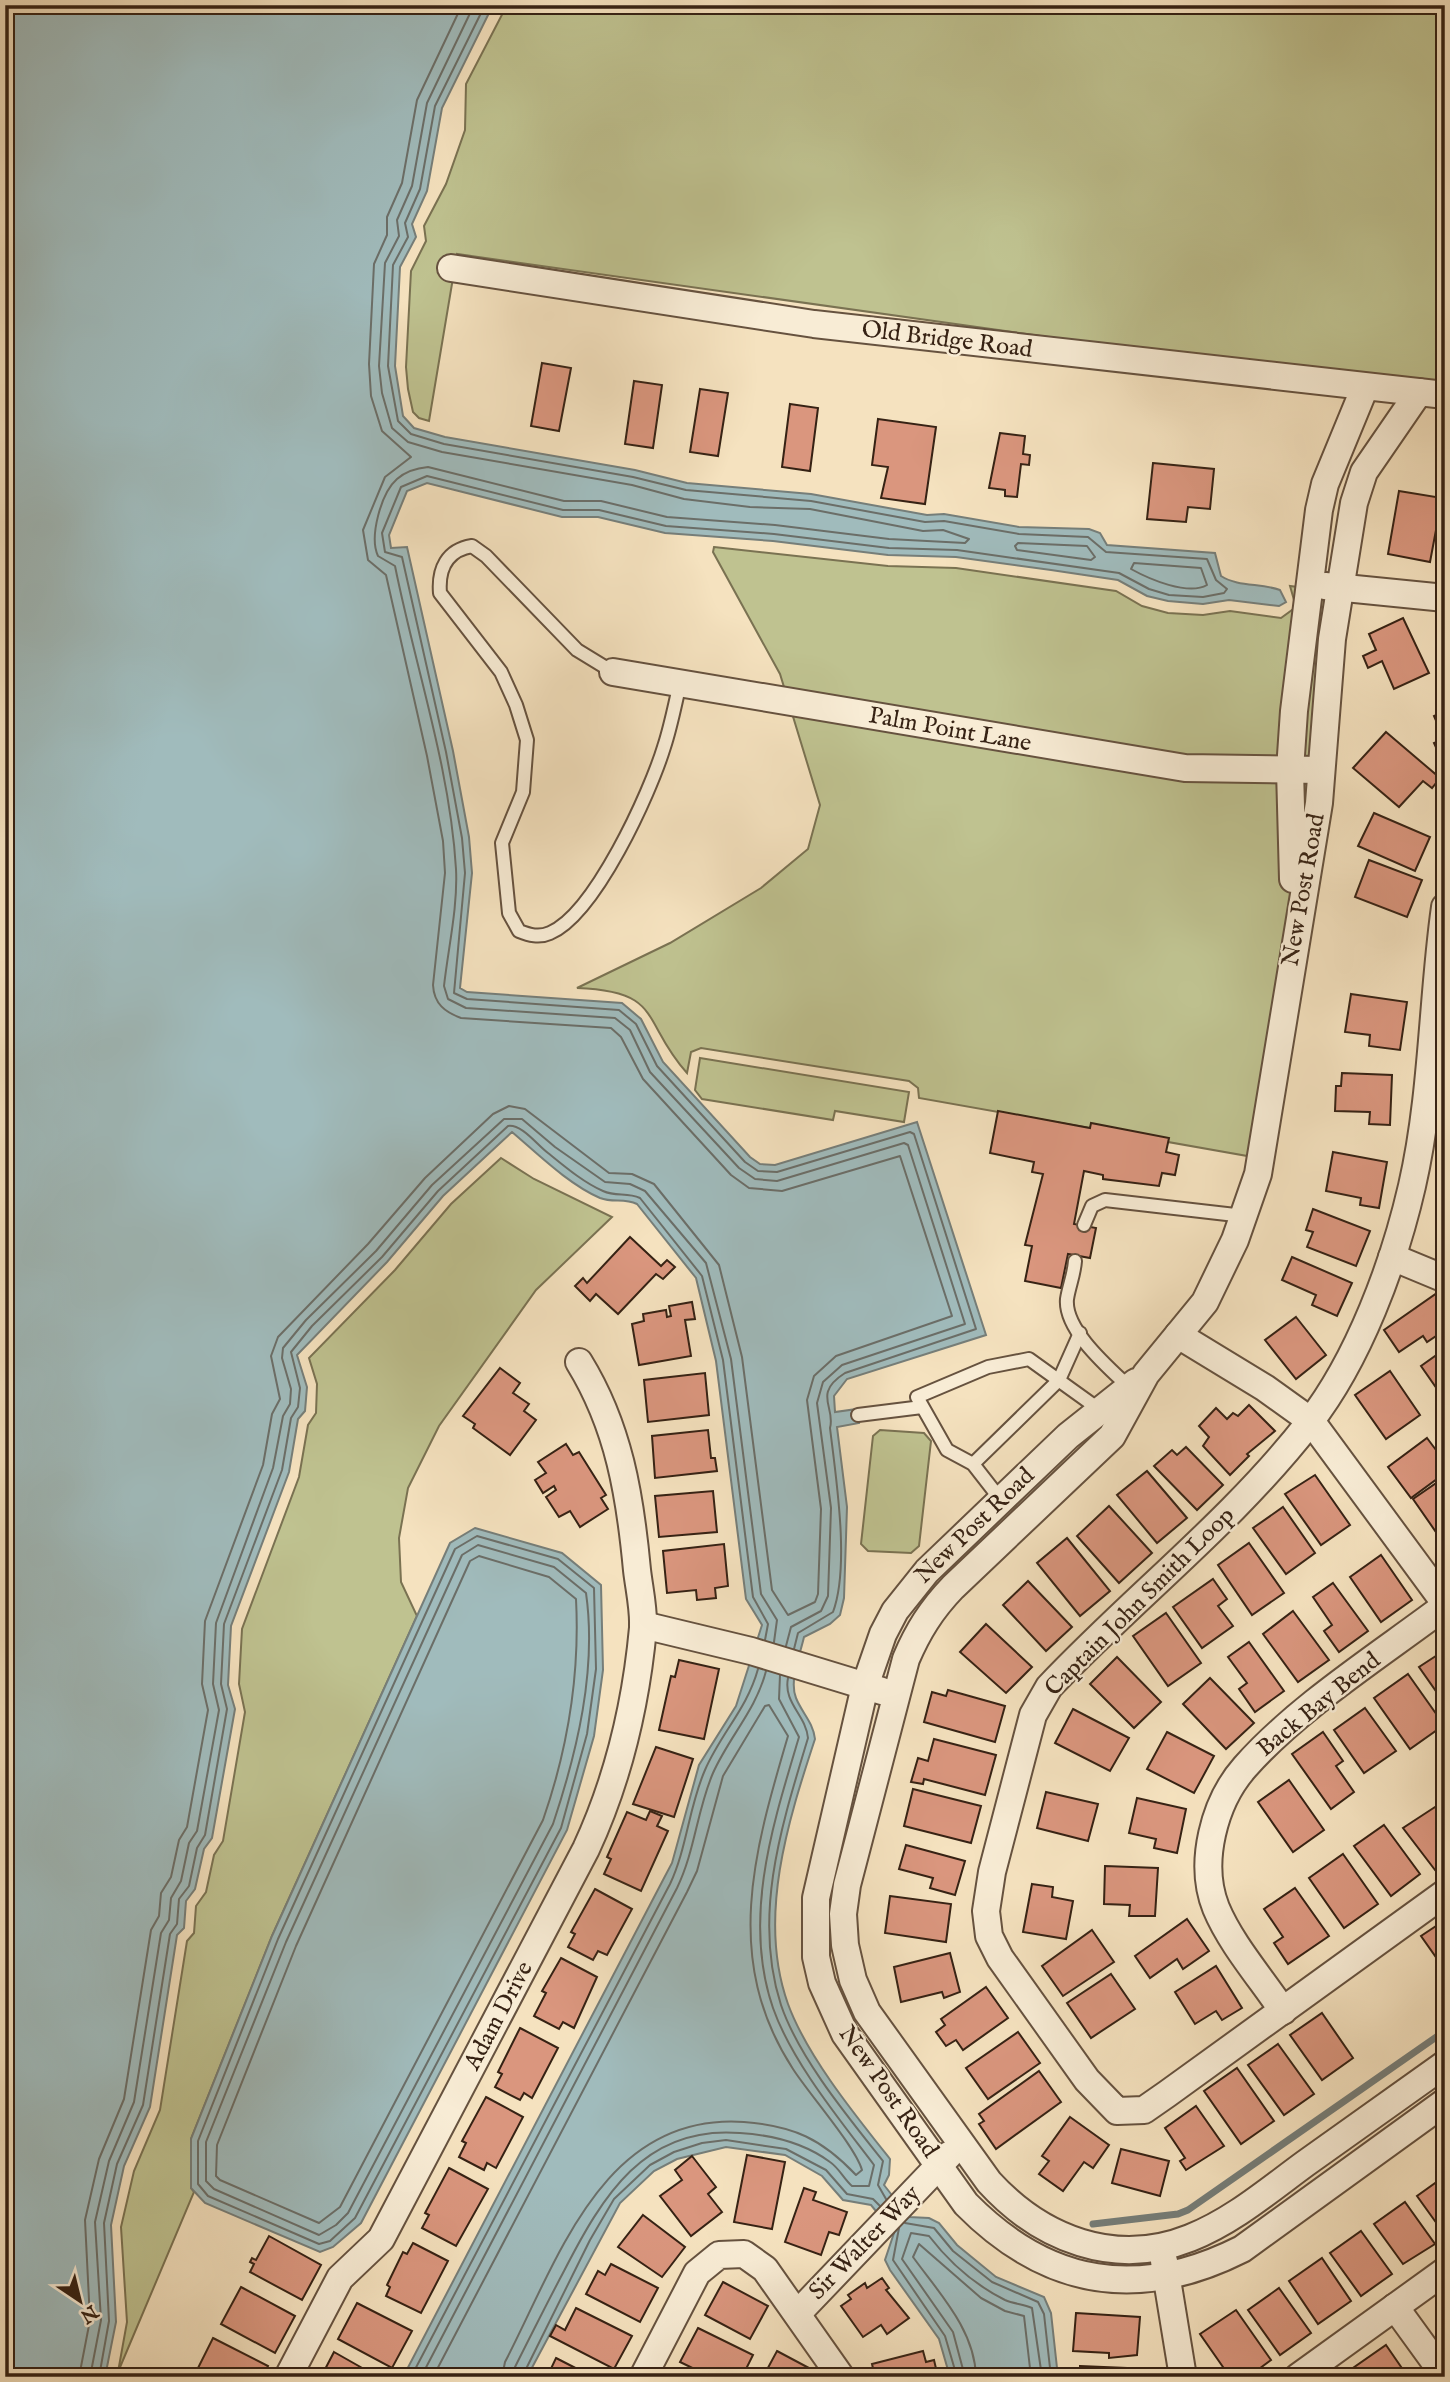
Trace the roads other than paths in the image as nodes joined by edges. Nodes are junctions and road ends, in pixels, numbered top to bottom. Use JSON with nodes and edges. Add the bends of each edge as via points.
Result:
{"nodes":[{"id":1,"x":451,"y":268,"type":"dead end"},
{"id":2,"x":1365,"y":387,"type":"junction"},
{"id":3,"x":1432,"y":394,"type":"edge"},
{"id":4,"x":1311,"y":585,"type":"junction"},
{"id":5,"x":1340,"y":587,"type":"junction"},
{"id":6,"x":1445,"y":598,"type":"edge"},
{"id":7,"x":613,"y":672,"type":"joint"},
{"id":8,"x":680,"y":683,"type":"junction"},
{"id":9,"x":1290,"y":770,"type":"junction"},
{"id":10,"x":1321,"y":770,"type":"junction"},
{"id":11,"x":1445,"y":907,"type":"edge"},
{"id":12,"x":1295,"y":942,"type":"junction"},
{"id":13,"x":1439,"y":1003,"type":"edge"},
{"id":14,"x":1245,"y":1216,"type":"junction"},
{"id":15,"x":1084,"y":1225,"type":"dead end"},
{"id":16,"x":1392,"y":1257,"type":"junction"},
{"id":17,"x":1075,"y":1261,"type":"dead end"},
{"id":18,"x":1445,"y":1279,"type":"edge"},
{"id":19,"x":1080,"y":1334,"type":"junction"},
{"id":20,"x":1178,"y":1335,"type":"junction"},
{"id":21,"x":579,"y":1362,"type":"dead end"},
{"id":22,"x":1059,"y":1380,"type":"junction"},
{"id":23,"x":1137,"y":1381,"type":"junction"},
{"id":24,"x":922,"y":1407,"type":"junction"},
{"id":25,"x":1100,"y":1410,"type":"junction"},
{"id":26,"x":858,"y":1415,"type":"dead end"},
{"id":27,"x":1311,"y":1421,"type":"junction"},
{"id":28,"x":973,"y":1464,"type":"junction"},
{"id":29,"x":1001,"y":1500,"type":"junction"},
{"id":30,"x":1445,"y":1605,"type":"edge"},
{"id":31,"x":643,"y":1625,"type":"junction"},
{"id":32,"x":866,"y":1686,"type":"junction"},
{"id":33,"x":897,"y":1696,"type":"junction"},
{"id":34,"x":1445,"y":1893,"type":"edge"},
{"id":35,"x":1283,"y":2011,"type":"junction"},
{"id":36,"x":1445,"y":2064,"type":"edge"},
{"id":37,"x":1445,"y":2102,"type":"edge"},
{"id":38,"x":962,"y":2144,"type":"junction"},
{"id":39,"x":939,"y":2165,"type":"junction"},
{"id":40,"x":1162,"y":2247,"type":"junction"},
{"id":41,"x":1445,"y":2271,"type":"edge"},
{"id":42,"x":1166,"y":2278,"type":"junction"},
{"id":43,"x":1395,"y":2307,"type":"junction"},
{"id":44,"x":798,"y":2313,"type":"junction"},
{"id":45,"x":1445,"y":2376,"type":"edge"},
{"id":46,"x":288,"y":2377,"type":"edge"},
{"id":47,"x":643,"y":2377,"type":"edge"},
{"id":48,"x":841,"y":2377,"type":"edge"},
{"id":49,"x":1184,"y":2377,"type":"edge"},
{"id":50,"x":1298,"y":2377,"type":"edge"}],
"edges":[{"from":1,"to":2,"type":"street","name":"Old Bridge Road","via":[[814,324]]},
{"from":2,"to":3,"type":"street","name":"Old Bridge Road"},
{"from":2,"to":4,"type":"street","via":[[1325,484]]},
{"from":3,"to":5,"type":"street","name":"New Post Road","via":[[1364,472]]},
{"from":4,"to":5,"type":"street"},
{"from":4,"to":9,"type":"street"},
{"from":5,"to":6,"type":"street"},
{"from":5,"to":10,"type":"street","name":"New Post Road"},
{"from":7,"to":8,"type":"street","name":"Palm Point Lane"},
{"from":7,"to":8,"type":"lane","via":[[577,650],[508,575],[472,546],[460,548],[444,565],[440,593],[501,672],[527,740],[523,792],[502,843],[509,913],[519,931],[533,936],[550,933],[569,920],[600,882],[632,824],[664,748]]},
{"from":8,"to":9,"type":"street","name":"Palm Point Lane","via":[[1185,768]]},
{"from":9,"to":10,"type":"street","name":"Palm Point Lane"},
{"from":9,"to":12,"type":"street"},
{"from":10,"to":12,"type":"street","name":"New Post Road"},
{"from":11,"to":13,"type":"street","name":"Captain John Smith Loop"},
{"from":12,"to":14,"type":"street","name":"New Post Road","via":[[1258,1174]]},
{"from":13,"to":16,"type":"street","name":"Captain John Smith Loop","via":[[1418,1154]]},
{"from":14,"to":15,"type":"lane","via":[[1105,1200],[1092,1206]]},
{"from":14,"to":20,"type":"street","name":"New Post Road","via":[[1205,1302]]},
{"from":16,"to":18,"type":"street"},
{"from":16,"to":27,"type":"street","name":"Captain John Smith Loop","via":[[1355,1344]]},
{"from":17,"to":19,"type":"lane","via":[[1067,1300]]},
{"from":19,"to":22,"type":"lane"},
{"from":19,"to":23,"type":"lane","via":[[1086,1346]]},
{"from":20,"to":23,"type":"street","name":"New Post Road"},
{"from":20,"to":27,"type":"street"},
{"from":21,"to":31,"type":"street","name":"Adam Drive","via":[[605,1408],[622,1458]]},
{"from":22,"to":24,"type":"lane","via":[[1029,1359],[1018,1360],[988,1367],[917,1397]]},
{"from":22,"to":25,"type":"lane"},
{"from":22,"to":28,"type":"lane"},
{"from":23,"to":25,"type":"street","name":"New Post Road"},
{"from":23,"to":33,"type":"street","name":"New Post Road","via":[[1112,1436],[933,1608],[910,1650]]},
{"from":24,"to":26,"type":"lane"},
{"from":24,"to":28,"type":"lane","via":[[947,1450]]},
{"from":25,"to":29,"type":"street","name":"New Post Road"},
{"from":27,"to":30,"type":"street"},
{"from":27,"to":35,"type":"street","name":"Captain John Smith Loop","via":[[1225,1518],[1049,1687],[1033,1714],[1010,1792],[986,1911],[989,1936],[1000,1958],[1087,2080],[1118,2112],[1144,2110]]},
{"from":28,"to":29,"type":"lane"},
{"from":29,"to":32,"type":"street","name":"New Post Road","via":[[909,1590],[883,1634]]},
{"from":30,"to":35,"type":"street","name":"Back Bay Bend","via":[[1288,1726],[1244,1768],[1216,1819],[1209,1850],[1215,1907]]},
{"from":31,"to":32,"type":"street"},
{"from":31,"to":46,"type":"street","name":"Adam Drive","via":[[629,1716],[612,1785],[586,1849],[382,2239],[340,2278]]},
{"from":32,"to":33,"type":"street"},
{"from":32,"to":39,"type":"street","name":"New Post Road","via":[[820,1870],[816,1956],[827,1996],[845,2034]]},
{"from":33,"to":38,"type":"street","name":"New Post Road","via":[[847,1885],[845,1945],[867,2012]]},
{"from":34,"to":35,"type":"street","name":"Captain John Smith Loop"},
{"from":36,"to":40,"type":"street","name":"New Post Road","via":[[1241,2211]]},
{"from":37,"to":42,"type":"street","name":"New Post Road","via":[[1242,2249]]},
{"from":38,"to":39,"type":"street","name":"Sir Walter Way"},
{"from":38,"to":40,"type":"street","name":"New Post Road","via":[[1003,2198],[1035,2224],[1094,2246]]},
{"from":39,"to":42,"type":"street","name":"New Post Road","via":[[966,2204],[1027,2252],[1100,2277]]},
{"from":39,"to":44,"type":"street","name":"Sir Walter Way"},
{"from":40,"to":42,"type":"street"},
{"from":41,"to":43,"type":"street"},
{"from":42,"to":49,"type":"street"},
{"from":43,"to":45,"type":"street"},
{"from":43,"to":50,"type":"street"},
{"from":44,"to":47,"type":"street","name":"Sir Walter Way","via":[[765,2269],[744,2254],[719,2255],[697,2273]]},
{"from":44,"to":48,"type":"street","name":"Sir Walter Way"}]}
